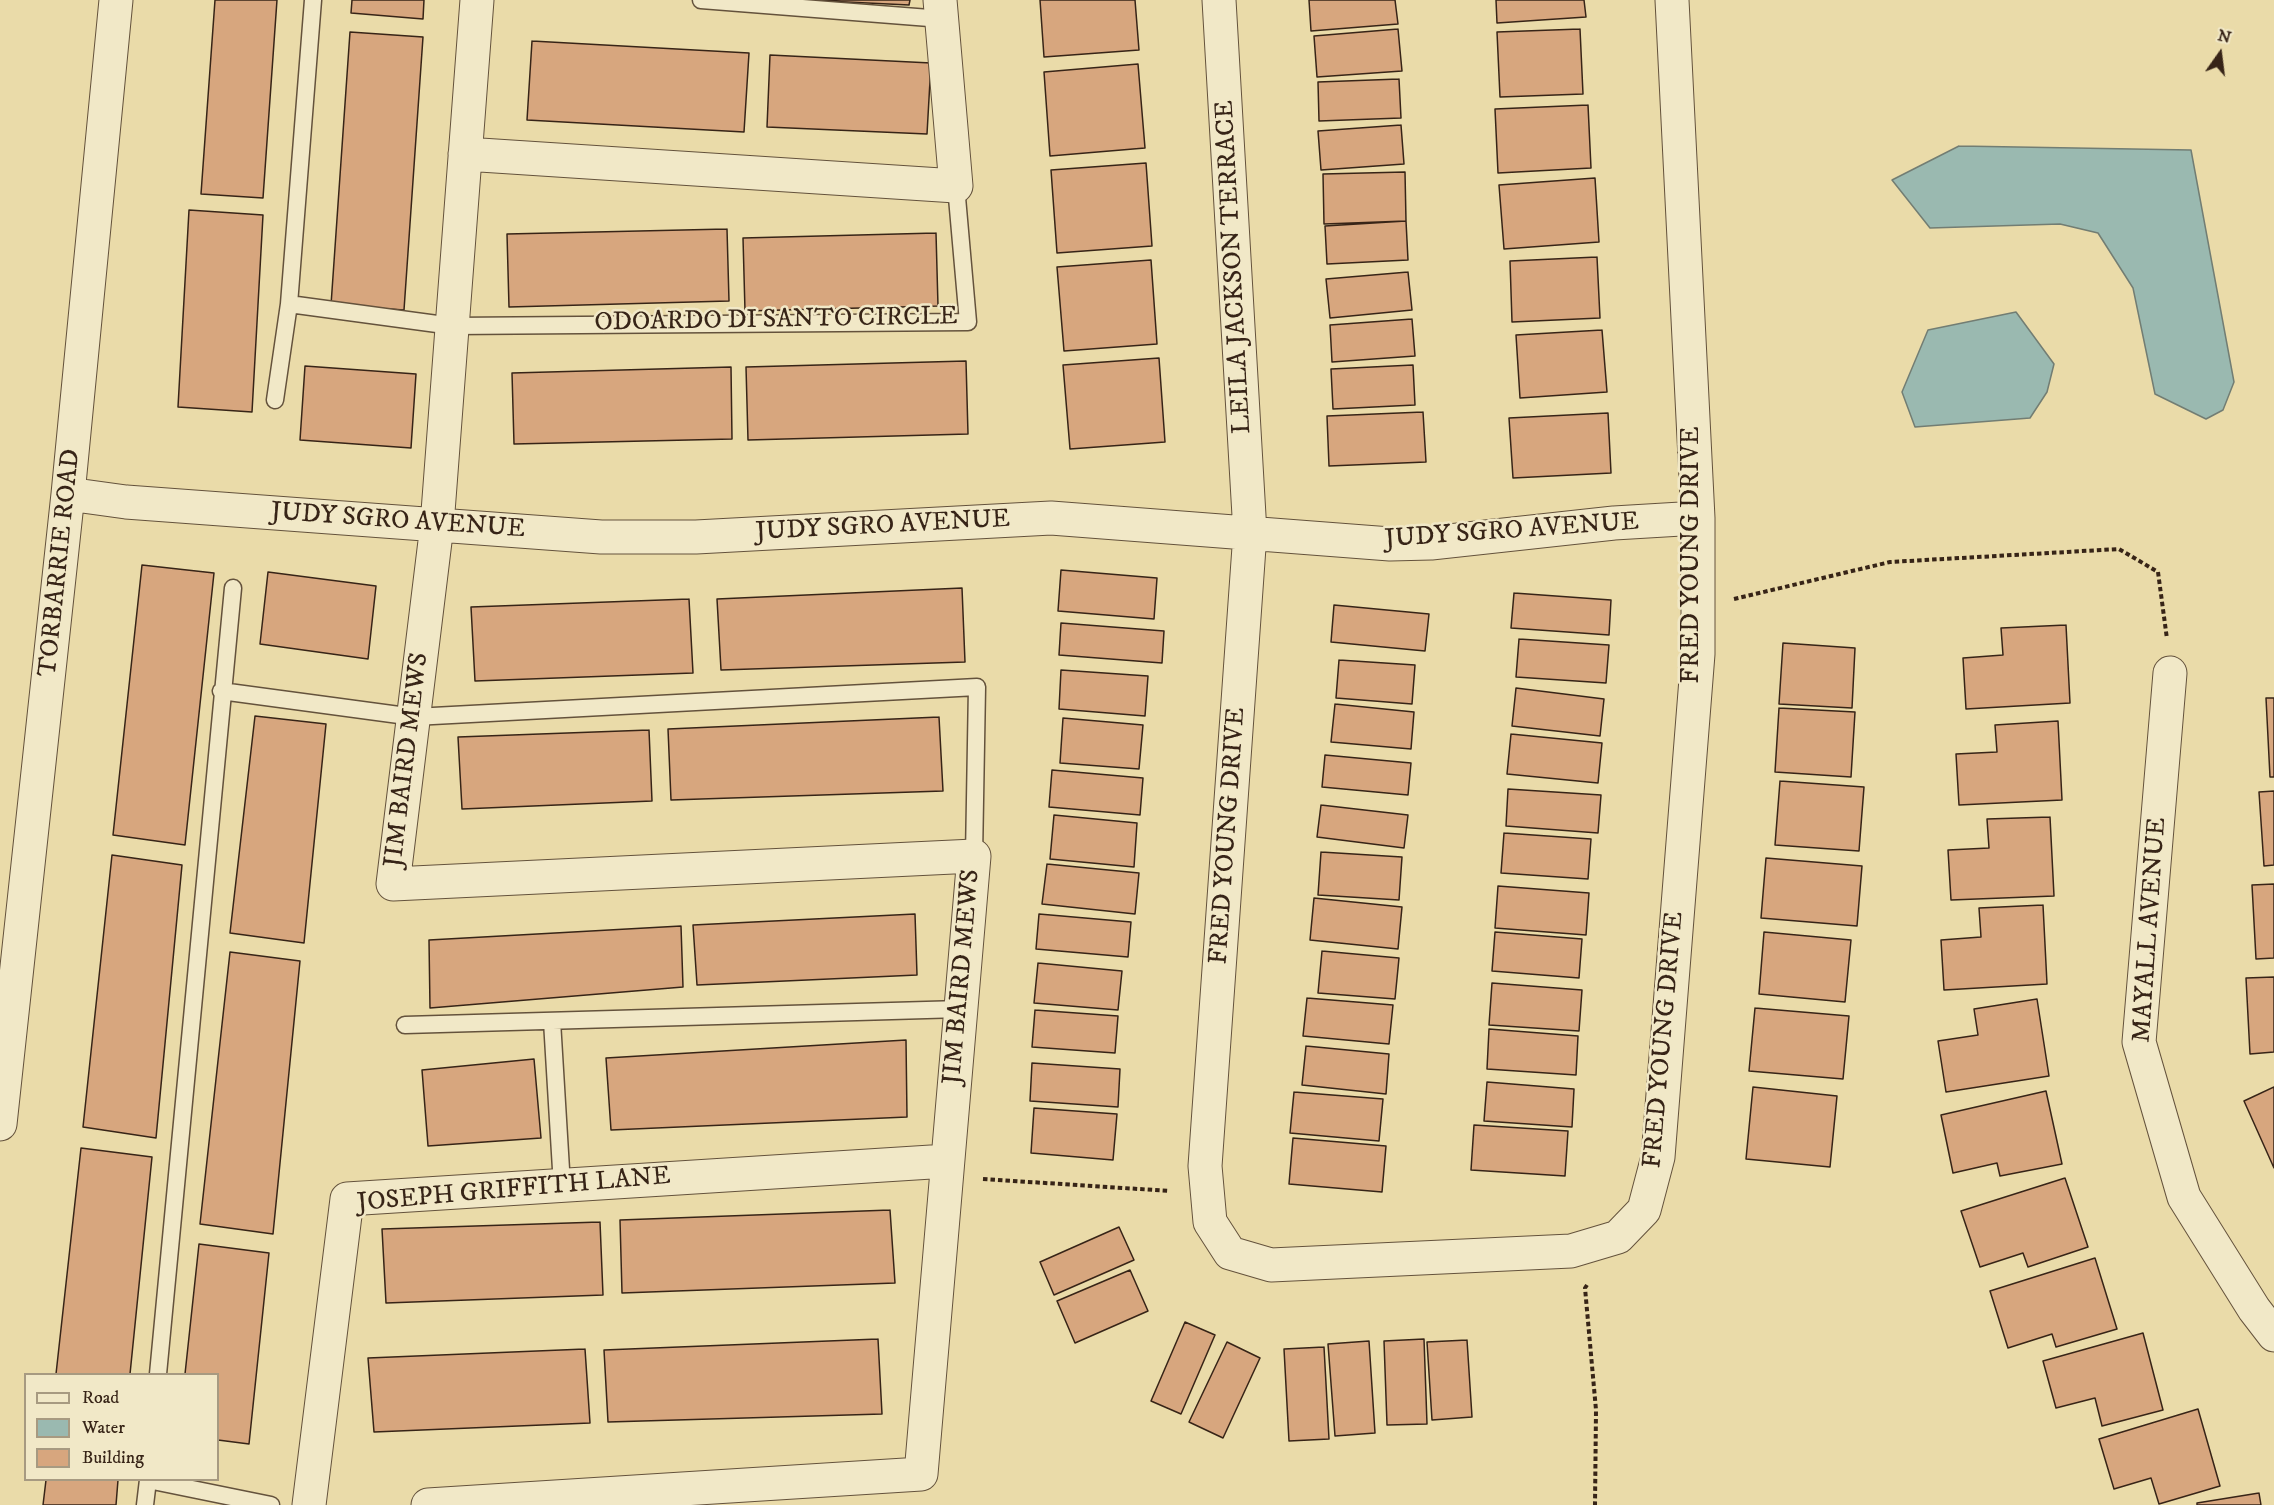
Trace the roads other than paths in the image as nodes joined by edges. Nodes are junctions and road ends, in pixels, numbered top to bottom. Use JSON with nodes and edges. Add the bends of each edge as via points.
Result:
{"nodes":[{"id":1,"x":116,"y":0,"type":"edge"},
{"id":2,"x":313,"y":0,"type":"edge"},
{"id":3,"x":477,"y":0,"type":"edge"},
{"id":4,"x":701,"y":0,"type":"edge"},
{"id":5,"x":1219,"y":0,"type":"edge"},
{"id":6,"x":1672,"y":0,"type":"edge"},
{"id":7,"x":941,"y":10,"type":"edge"},
{"id":8,"x":465,"y":154,"type":"junction"},
{"id":9,"x":956,"y":186,"type":"junction"},
{"id":10,"x":289,"y":304,"type":"junction"},
{"id":11,"x":452,"y":326,"type":"junction"},
{"id":12,"x":275,"y":400,"type":"dead end"},
{"id":13,"x":68,"y":494,"type":"junction"},
{"id":14,"x":1698,"y":518,"type":"junction"},
{"id":15,"x":437,"y":525,"type":"junction"},
{"id":16,"x":1250,"y":533,"type":"junction"},
{"id":17,"x":232,"y":588,"type":"dead end"},
{"id":18,"x":2170,"y":673,"type":"road end"},
{"id":19,"x":221,"y":691,"type":"junction"},
{"id":20,"x":414,"y":717,"type":"junction"},
{"id":21,"x":974,"y":856,"type":"junction"},
{"id":22,"x":961,"y":1009,"type":"junction"},
{"id":23,"x":552,"y":1021,"type":"junction"},
{"id":24,"x":405,"y":1025,"type":"dead end"},
{"id":25,"x":0,"y":1125,"type":"edge"},
{"id":26,"x":947,"y":1161,"type":"junction"},
{"id":27,"x":562,"y":1186,"type":"junction"},
{"id":28,"x":2274,"y":1335,"type":"edge"},
{"id":29,"x":158,"y":1373,"type":"edge"},
{"id":30,"x":148,"y":1481,"type":"edge"},
{"id":31,"x":153,"y":1481,"type":"edge"},
{"id":32,"x":145,"y":1505,"type":"edge"},
{"id":33,"x":271,"y":1505,"type":"edge"},
{"id":34,"x":309,"y":1505,"type":"edge"},
{"id":35,"x":428,"y":1505,"type":"edge"}],
"edges":[{"from":1,"to":13,"type":"street","name":"TORBARRIE ROAD"},
{"from":2,"to":10,"type":"lane"},
{"from":3,"to":8,"type":"street"},
{"from":4,"to":7,"type":"lane"},
{"from":5,"to":16,"type":"street","name":"LEILA JACKSON TERRACE"},
{"from":6,"to":14,"type":"street","name":"FRED YOUNG DRIVE"},
{"from":7,"to":9,"type":"street","name":"ODOARDO DI SANTO CIRCLE"},
{"from":8,"to":9,"type":"street"},
{"from":8,"to":11,"type":"street"},
{"from":9,"to":11,"type":"lane","name":"ODOARDO DI SANTO CIRCLE","via":[[968,321]]},
{"from":10,"to":11,"type":"lane"},
{"from":10,"to":12,"type":"lane"},
{"from":11,"to":15,"type":"street"},
{"from":13,"to":15,"type":"street","name":"JUDY SGRO AVENUE","via":[[126,502]]},
{"from":13,"to":25,"type":"street","name":"TORBARRIE ROAD"},
{"from":14,"to":16,"type":"street","name":"JUDY SGRO AVENUE","via":[[1431,543],[1390,544]]},
{"from":14,"to":16,"type":"street","name":"FRED YOUNG DRIVE","via":[[1698,654],[1658,1157],[1644,1210],[1618,1237],[1571,1251],[1271,1265],[1230,1253],[1210,1222],[1207,1193],[1206,1154]]},
{"from":15,"to":16,"type":"street","name":"JUDY SGRO AVENUE","via":[[601,537],[696,537],[1052,518]]},
{"from":15,"to":20,"type":"street","name":"JIM BAIRD MEWS"},
{"from":17,"to":19,"type":"lane"},
{"from":18,"to":28,"type":"street","name":"MAYALL AVENUE","via":[[2139,1042],[2184,1197]]},
{"from":19,"to":20,"type":"lane"},
{"from":19,"to":29,"type":"lane"},
{"from":20,"to":21,"type":"lane","via":[[976,687]]},
{"from":20,"to":21,"type":"street","name":"JIM BAIRD MEWS","via":[[393,884]]},
{"from":21,"to":22,"type":"street","name":"JIM BAIRD MEWS"},
{"from":22,"to":23,"type":"lane"},
{"from":22,"to":26,"type":"street","name":"JIM BAIRD MEWS"},
{"from":23,"to":24,"type":"lane"},
{"from":23,"to":27,"type":"lane"},
{"from":26,"to":27,"type":"street","name":"JOSEPH GRIFFITH LANE"},
{"from":26,"to":35,"type":"street","name":"JIM BAIRD MEWS","via":[[921,1474]]},
{"from":27,"to":34,"type":"street","name":"JOSEPH GRIFFITH LANE","via":[[347,1199]]},
{"from":30,"to":32,"type":"lane"},
{"from":31,"to":33,"type":"lane"}]}
